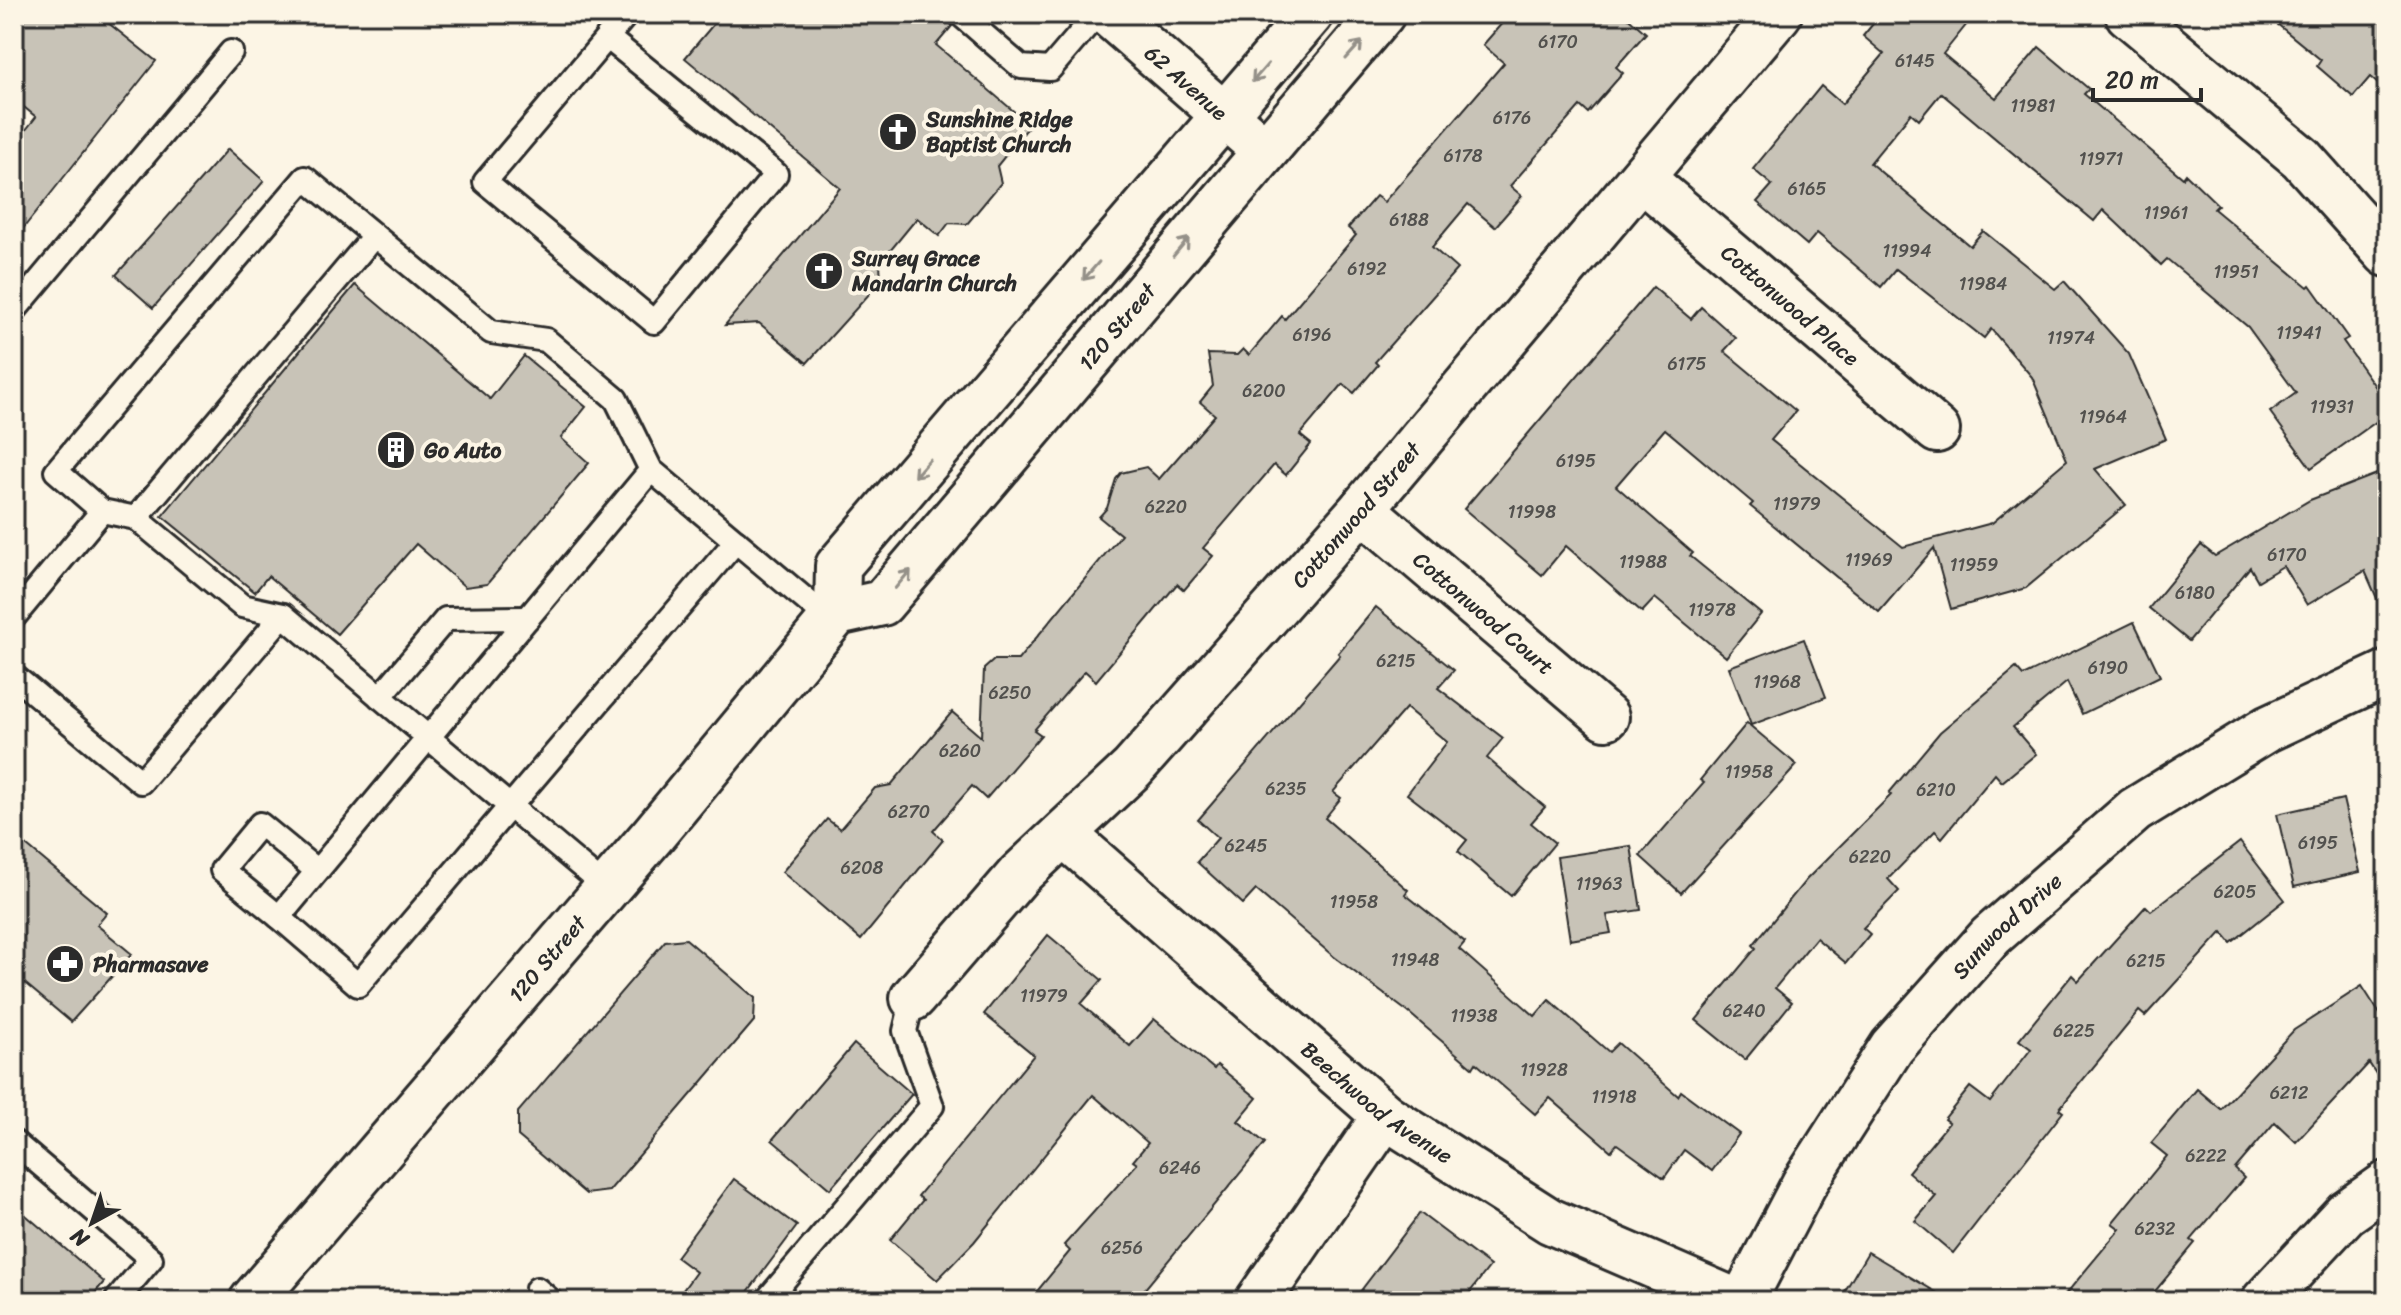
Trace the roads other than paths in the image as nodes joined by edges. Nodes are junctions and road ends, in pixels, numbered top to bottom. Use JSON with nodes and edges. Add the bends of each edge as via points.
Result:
{"nodes":[{"id":1,"x":627,"y":14,"type":"edge"},
{"id":2,"x":1097,"y":14,"type":"edge"},
{"id":3,"x":1108,"y":14,"type":"edge"},
{"id":4,"x":1311,"y":14,"type":"edge"},
{"id":5,"x":1382,"y":14,"type":"edge"},
{"id":6,"x":1779,"y":14,"type":"edge"},
{"id":7,"x":2128,"y":14,"type":"edge"},
{"id":8,"x":961,"y":15,"type":"edge"},
{"id":9,"x":607,"y":37,"type":"junction"},
{"id":10,"x":231,"y":52,"type":"dead end"},
{"id":11,"x":1224,"y":115,"type":"junction"},
{"id":12,"x":1264,"y":150,"type":"junction"},
{"id":13,"x":1643,"y":179,"type":"junction"},
{"id":14,"x":374,"y":236,"type":"junction"},
{"id":15,"x":2387,"y":254,"type":"edge"},
{"id":16,"x":14,"y":311,"type":"edge"},
{"id":17,"x":1937,"y":430,"type":"dead end"},
{"id":18,"x":651,"y":470,"type":"junction"},
{"id":19,"x":1362,"y":509,"type":"junction"},
{"id":20,"x":102,"y":511,"type":"junction"},
{"id":21,"x":136,"y":518,"type":"junction"},
{"id":22,"x":736,"y":541,"type":"junction"},
{"id":23,"x":283,"y":615,"type":"junction"},
{"id":24,"x":14,"y":617,"type":"edge"},
{"id":25,"x":834,"y":617,"type":"junction"},
{"id":26,"x":528,"y":618,"type":"junction"},
{"id":27,"x":2387,"y":673,"type":"edge"},
{"id":28,"x":14,"y":676,"type":"edge"},
{"id":29,"x":380,"y":697,"type":"junction"},
{"id":30,"x":1606,"y":717,"type":"dead end"},
{"id":31,"x":429,"y":737,"type":"junction"},
{"id":32,"x":510,"y":807,"type":"junction"},
{"id":33,"x":1066,"y":836,"type":"junction"},
{"id":34,"x":317,"y":871,"type":"junction"},
{"id":35,"x":607,"y":888,"type":"junction"},
{"id":36,"x":279,"y":917,"type":"junction"},
{"id":37,"x":913,"y":998,"type":"joint"},
{"id":38,"x":1385,"y":1116,"type":"junction"},
{"id":39,"x":14,"y":1142,"type":"edge"},
{"id":40,"x":2387,"y":1184,"type":"edge"},
{"id":41,"x":116,"y":1301,"type":"edge"},
{"id":42,"x":252,"y":1301,"type":"edge"},
{"id":43,"x":766,"y":1301,"type":"edge"},
{"id":44,"x":1258,"y":1301,"type":"edge"},
{"id":45,"x":1735,"y":1301,"type":"edge"},
{"id":46,"x":1743,"y":1301,"type":"edge"},
{"id":47,"x":2264,"y":1301,"type":"edge"}],
"edges":[{"from":1,"to":9,"type":"lane"},
{"from":2,"to":8,"type":"lane","via":[[1050,69],[1021,67]]},
{"from":3,"to":11,"type":"street","name":"62 Avenue"},
{"from":4,"to":11,"type":"street","one_way":true},
{"from":12,"to":5,"type":"street","name":"120 Street","one_way":true},
{"from":6,"to":13,"type":"street","name":"Cottonwood Street"},
{"from":7,"to":15,"type":"street","via":[[2301,158]]},
{"from":9,"to":9,"type":"lane","via":[[485,182],[654,322],[776,174]]},
{"from":10,"to":16,"type":"lane"},
{"from":11,"to":12,"type":"street","name":"62 Avenue"},
{"from":11,"to":25,"type":"street","one_way":true,"via":[[838,566]]},
{"from":25,"to":12,"type":"street","name":"120 Street","one_way":true,"via":[[882,603]]},
{"from":13,"to":17,"type":"street","name":"Cottonwood Place"},
{"from":13,"to":19,"type":"street","name":"Cottonwood Street"},
{"from":14,"to":18,"type":"lane","via":[[491,332],[546,340],[616,399]]},
{"from":14,"to":20,"type":"lane","via":[[305,178],[56,471]]},
{"from":14,"to":21,"type":"lane"},
{"from":18,"to":22,"type":"lane"},
{"from":18,"to":26,"type":"lane"},
{"from":19,"to":30,"type":"street","name":"Cottonwood Court"},
{"from":19,"to":33,"type":"street","name":"Cottonwood Street"},
{"from":20,"to":21,"type":"lane"},
{"from":20,"to":24,"type":"lane"},
{"from":21,"to":23,"type":"lane","via":[[242,606]]},
{"from":22,"to":25,"type":"lane"},
{"from":22,"to":32,"type":"lane"},
{"from":23,"to":28,"type":"lane","via":[[141,782]]},
{"from":23,"to":29,"type":"lane"},
{"from":25,"to":35,"type":"street","name":"120 Street"},
{"from":26,"to":29,"type":"lane","via":[[446,619]]},
{"from":26,"to":31,"type":"lane"},
{"from":27,"to":46,"type":"street","name":"Sunwood Drive","via":[[2267,729],[2135,810],[1991,936],[1892,1047],[1804,1184]]},
{"from":29,"to":31,"type":"lane"},
{"from":31,"to":32,"type":"lane"},
{"from":31,"to":34,"type":"lane"},
{"from":32,"to":35,"type":"lane"},
{"from":32,"to":36,"type":"lane","via":[[358,985]]},
{"from":33,"to":37,"type":"street","name":"Cottonwood Street","via":[[1019,875]]},
{"from":33,"to":38,"type":"street","name":"Beechwood Avenue"},
{"from":34,"to":36,"type":"lane"},
{"from":34,"to":36,"type":"lane","via":[[260,824],[222,870]]},
{"from":35,"to":42,"type":"street","name":"120 Street"},
{"from":37,"to":43,"type":"lane","via":[[905,1031],[932,1106]]},
{"from":38,"to":44,"type":"street"},
{"from":38,"to":45,"type":"street","name":"Beechwood Avenue","via":[[1550,1221]]},
{"from":39,"to":41,"type":"lane","via":[[151,1259]]},
{"from":40,"to":47,"type":"street","via":[[2346,1213]]}]}
